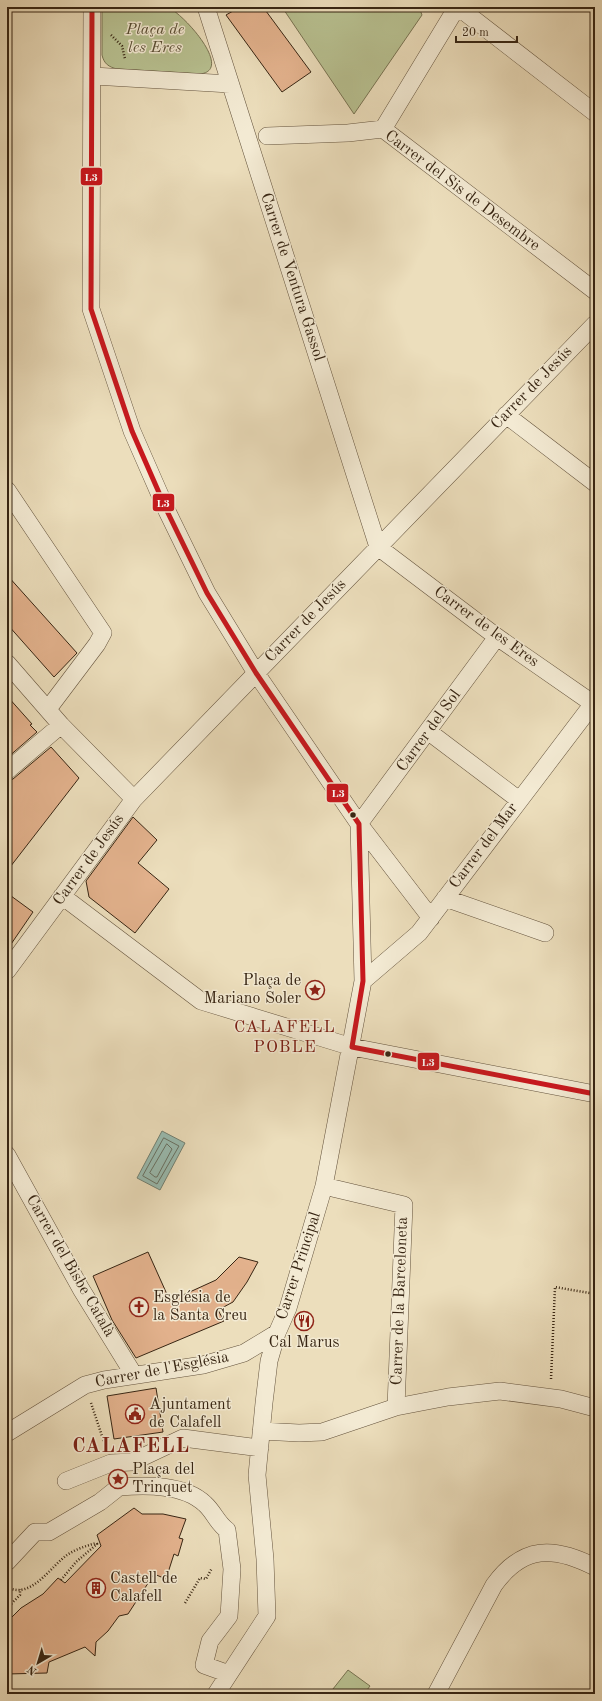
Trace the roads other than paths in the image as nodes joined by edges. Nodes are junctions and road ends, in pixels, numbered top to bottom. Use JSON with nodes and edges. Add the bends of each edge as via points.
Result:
{"nodes":[{"id":1,"x":92,"y":7,"type":"edge"},
{"id":2,"x":206,"y":7,"type":"edge"},
{"id":3,"x":457,"y":7,"type":"edge"},
{"id":4,"x":93,"y":76,"type":"junction"},
{"id":5,"x":230,"y":84,"type":"junction"},
{"id":6,"x":595,"y":113,"type":"edge"},
{"id":7,"x":383,"y":129,"type":"junction"},
{"id":8,"x":267,"y":136,"type":"dead end"},
{"id":9,"x":595,"y":291,"type":"edge"},
{"id":10,"x":595,"y":324,"type":"edge"},
{"id":11,"x":506,"y":415,"type":"junction"},
{"id":12,"x":595,"y":483,"type":"edge"},
{"id":13,"x":7,"y":490,"type":"edge"},
{"id":14,"x":378,"y":547,"type":"junction"},
{"id":15,"x":497,"y":637,"type":"junction"},
{"id":16,"x":7,"y":664,"type":"edge"},
{"id":17,"x":256,"y":673,"type":"junction"},
{"id":18,"x":594,"y":704,"type":"edge"},
{"id":19,"x":48,"y":709,"type":"junction"},
{"id":20,"x":61,"y":725,"type":"junction"},
{"id":21,"x":429,"y":732,"type":"junction"},
{"id":22,"x":7,"y":772,"type":"edge"},
{"id":23,"x":134,"y":800,"type":"junction"},
{"id":24,"x":519,"y":800,"type":"junction"},
{"id":25,"x":359,"y":824,"type":"junction"},
{"id":26,"x":62,"y":896,"type":"junction"},
{"id":27,"x":445,"y":898,"type":"junction"},
{"id":28,"x":431,"y":918,"type":"junction"},
{"id":29,"x":545,"y":933,"type":"dead end"},
{"id":30,"x":7,"y":971,"type":"edge"},
{"id":31,"x":363,"y":981,"type":"junction"},
{"id":32,"x":352,"y":1047,"type":"junction"},
{"id":33,"x":595,"y":1094,"type":"edge"},
{"id":34,"x":7,"y":1155,"type":"edge"},
{"id":35,"x":324,"y":1186,"type":"junction"},
{"id":36,"x":277,"y":1333,"type":"junction"},
{"id":37,"x":134,"y":1375,"type":"junction"},
{"id":38,"x":396,"y":1407,"type":"junction"},
{"id":39,"x":595,"y":1408,"type":"edge"},
{"id":40,"x":262,"y":1431,"type":"junction"},
{"id":41,"x":7,"y":1433,"type":"edge"},
{"id":42,"x":260,"y":1448,"type":"junction"},
{"id":43,"x":111,"y":1463,"type":"junction"},
{"id":44,"x":66,"y":1481,"type":"dead end"},
{"id":45,"x":119,"y":1487,"type":"junction"},
{"id":46,"x":7,"y":1562,"type":"edge"},
{"id":47,"x":595,"y":1567,"type":"edge"},
{"id":48,"x":229,"y":1674,"type":"junction"},
{"id":49,"x":216,"y":1694,"type":"edge"},
{"id":50,"x":436,"y":1694,"type":"edge"}],
"edges":[{"from":1,"to":4,"type":"street"},
{"from":2,"to":5,"type":"street","name":"Carrer de Ventura Gassol"},
{"from":3,"to":6,"type":"street"},
{"from":3,"to":7,"type":"street"},
{"from":4,"to":5,"type":"street"},
{"from":4,"to":17,"type":"street","via":[[91,309],[132,431],[167,511],[207,593]]},
{"from":5,"to":14,"type":"street","name":"Carrer de Ventura Gassol"},
{"from":7,"to":8,"type":"street","name":"Carrer del Sis de Desembre"},
{"from":7,"to":9,"type":"street","name":"Carrer del Sis de Desembre"},
{"from":10,"to":11,"type":"street","name":"Carrer de Jesús"},
{"from":11,"to":12,"type":"street"},
{"from":11,"to":14,"type":"street","name":"Carrer de Jesús"},
{"from":13,"to":19,"type":"street","via":[[103,633]]},
{"from":14,"to":15,"type":"street","name":"Carrer de les Eres"},
{"from":14,"to":17,"type":"street","name":"Carrer de Jesús"},
{"from":15,"to":18,"type":"street","name":"Carrer de les Eres"},
{"from":15,"to":21,"type":"street","name":"Carrer del Sol"},
{"from":16,"to":19,"type":"street"},
{"from":17,"to":23,"type":"street","name":"Carrer de Jesús"},
{"from":17,"to":25,"type":"street"},
{"from":18,"to":24,"type":"street","name":"Carrer del Mar"},
{"from":19,"to":20,"type":"street"},
{"from":20,"to":22,"type":"street"},
{"from":20,"to":23,"type":"street"},
{"from":21,"to":24,"type":"street"},
{"from":21,"to":25,"type":"street","name":"Carrer del Sol"},
{"from":23,"to":26,"type":"street","name":"Carrer de Jesús"},
{"from":24,"to":27,"type":"street","name":"Carrer del Mar"},
{"from":25,"to":28,"type":"street"},
{"from":25,"to":31,"type":"street","name":"Carrer Principal"},
{"from":26,"to":30,"type":"street","name":"Carrer de Jesús"},
{"from":26,"to":32,"type":"street","via":[[201,1001]]},
{"from":27,"to":28,"type":"street","name":"Carrer del Mar"},
{"from":27,"to":29,"type":"street"},
{"from":28,"to":31,"type":"street","name":"Carrer del Mar","via":[[419,933]]},
{"from":31,"to":32,"type":"street","name":"Carrer Principal"},
{"from":32,"to":33,"type":"street"},
{"from":32,"to":35,"type":"street","name":"Carrer Principal"},
{"from":34,"to":37,"type":"street","name":"Carrer del Bisbe Català","via":[[81,1289]]},
{"from":35,"to":36,"type":"street","name":"Carrer Principal","via":[[288,1308]]},
{"from":35,"to":38,"type":"street","name":"Carrer de la Barceloneta","via":[[404,1205]]},
{"from":36,"to":37,"type":"street","name":"Carrer de l'Església","via":[[244,1353],[203,1364]]},
{"from":36,"to":40,"type":"street","name":"Carrer Principal","via":[[269,1361]]},
{"from":37,"to":41,"type":"street","name":"Carrer de l'Església","via":[[85,1385]]},
{"from":38,"to":39,"type":"street","via":[[448,1397],[500,1392],[551,1398]]},
{"from":38,"to":40,"type":"street","via":[[322,1432]]},
{"from":40,"to":42,"type":"street","name":"Carrer Principal"},
{"from":42,"to":43,"type":"street","via":[[183,1438],[132,1462]]},
{"from":42,"to":48,"type":"street","name":"Carrer Principal","via":[[258,1475],[267,1616]]},
{"from":43,"to":44,"type":"street"},
{"from":43,"to":45,"type":"street"},
{"from":45,"to":46,"type":"street","via":[[100,1502],[50,1532],[35,1532]]},
{"from":45,"to":48,"type":"street","via":[[162,1486],[197,1497],[227,1530],[232,1569],[230,1616],[210,1641],[204,1666]]},
{"from":47,"to":50,"type":"street","via":[[572,1556],[546,1552],[518,1559],[503,1572],[494,1585]]},
{"from":48,"to":49,"type":"street","name":"Carrer Principal"}]}
